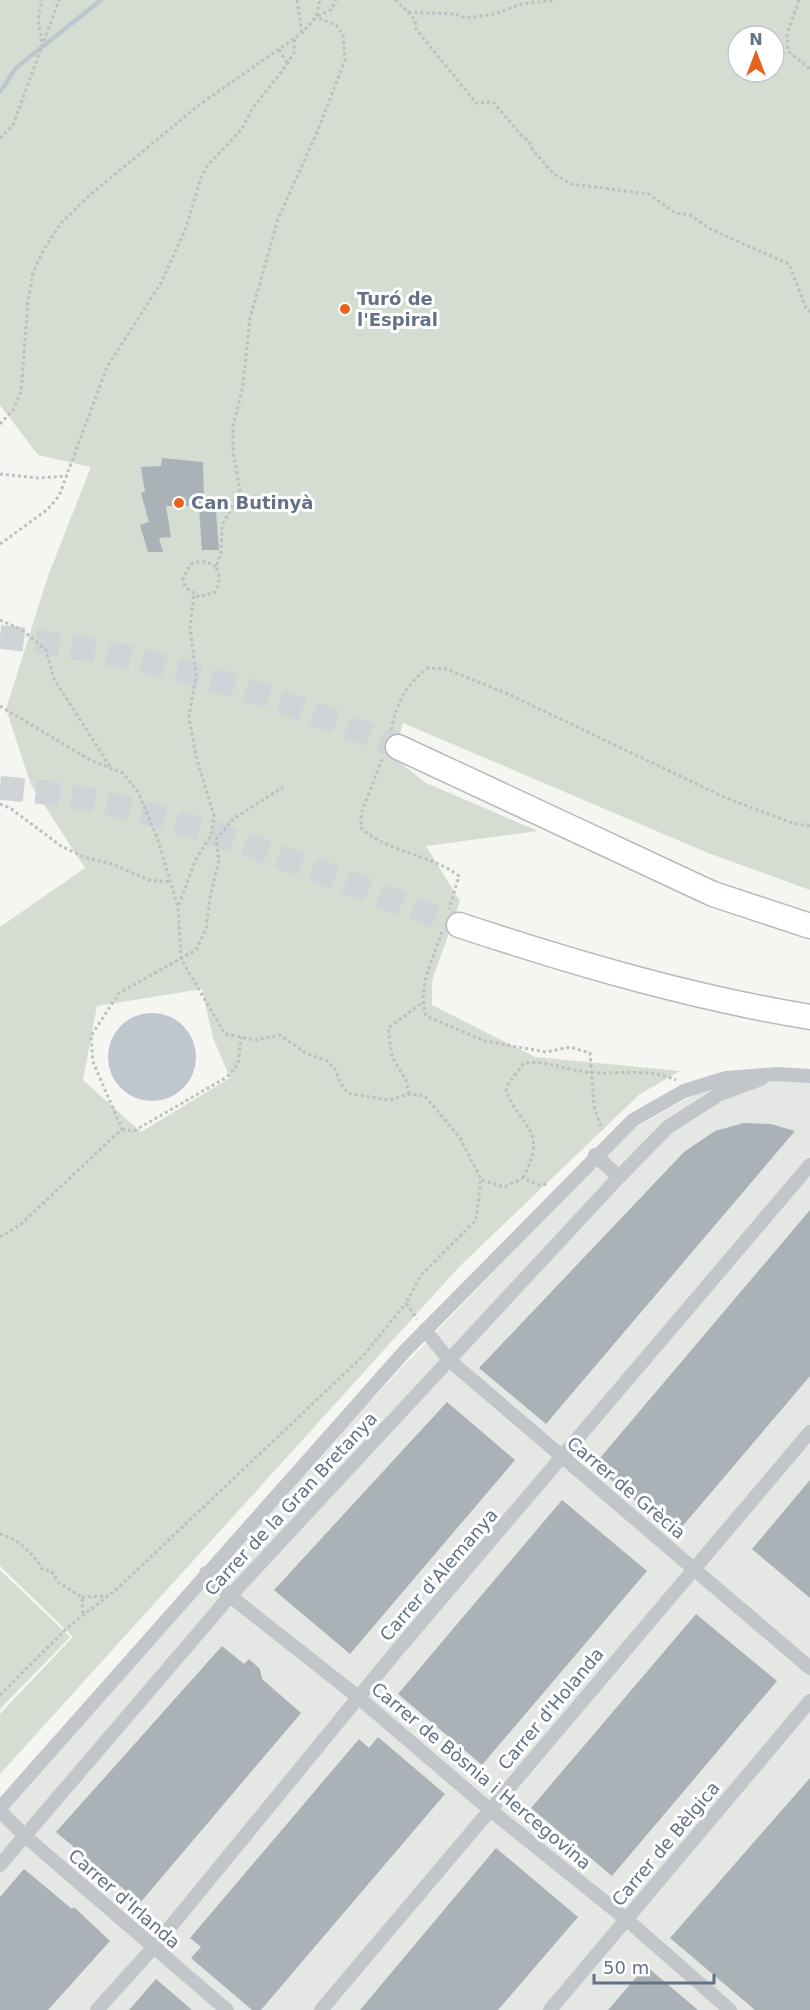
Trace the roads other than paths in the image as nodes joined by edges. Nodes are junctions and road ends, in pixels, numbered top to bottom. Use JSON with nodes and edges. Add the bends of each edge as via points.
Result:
{"nodes":[{"id":1,"x":391,"y":745,"type":"tunnel mouth"},
{"id":2,"x":450,"y":920,"type":"tunnel mouth"},
{"id":3,"x":810,"y":926,"type":"edge"},
{"id":4,"x":810,"y":1017,"type":"edge"},
{"id":5,"x":777,"y":1074,"type":"junction"},
{"id":6,"x":810,"y":1076,"type":"edge"},
{"id":7,"x":596,"y":1155,"type":"junction"},
{"id":8,"x":810,"y":1165,"type":"edge"},
{"id":9,"x":619,"y":1177,"type":"junction"},
{"id":10,"x":425,"y":1330,"type":"junction"},
{"id":11,"x":449,"y":1360,"type":"junction"},
{"id":12,"x":810,"y":1432,"type":"edge"},
{"id":13,"x":562,"y":1458,"type":"junction"},
{"id":14,"x":694,"y":1569,"type":"junction"},
{"id":15,"x":206,"y":1573,"type":"junction"},
{"id":16,"x":230,"y":1596,"type":"junction"},
{"id":17,"x":810,"y":1668,"type":"edge"},
{"id":18,"x":358,"y":1697,"type":"junction"},
{"id":19,"x":810,"y":1701,"type":"edge"},
{"id":20,"x":0,"y":1809,"type":"edge"},
{"id":21,"x":489,"y":1809,"type":"junction"},
{"id":22,"x":26,"y":1837,"type":"junction"},
{"id":23,"x":0,"y":1865,"type":"edge"},
{"id":24,"x":626,"y":1919,"type":"junction"},
{"id":25,"x":153,"y":1948,"type":"junction"},
{"id":26,"x":97,"y":2010,"type":"edge"},
{"id":27,"x":227,"y":2010,"type":"edge"},
{"id":28,"x":321,"y":2010,"type":"edge"},
{"id":29,"x":550,"y":2010,"type":"edge"},
{"id":30,"x":730,"y":2010,"type":"edge"}],
"edges":[{"from":1,"to":3,"type":"highway","via":[[713,894]]},
{"from":2,"to":4,"type":"highway","via":[[654,986]]},
{"from":5,"to":6,"type":"street","name":"Carrer de la Gran Bretanya"},
{"from":5,"to":7,"type":"street","name":"Carrer de la Gran Bretanya","via":[[726,1078],[684,1091],[633,1120]]},
{"from":5,"to":9,"type":"street","name":"Carrer de la Gran Bretanya","via":[[718,1095],[668,1127]]},
{"from":7,"to":9,"type":"street"},
{"from":7,"to":10,"type":"street","name":"Carrer de la Gran Bretanya"},
{"from":8,"to":13,"type":"street","name":"Carrer d'Alemanya"},
{"from":9,"to":11,"type":"street","name":"Carrer de la Gran Bretanya"},
{"from":10,"to":11,"type":"street","name":"Carrer de Grècia"},
{"from":10,"to":15,"type":"street","name":"Carrer de la Gran Bretanya"},
{"from":11,"to":13,"type":"street","name":"Carrer de Grècia"},
{"from":11,"to":16,"type":"street","name":"Carrer de la Gran Bretanya"},
{"from":12,"to":14,"type":"street","name":"Carrer d'Holanda"},
{"from":13,"to":14,"type":"street","name":"Carrer de Grècia"},
{"from":13,"to":18,"type":"street","name":"Carrer d'Alemanya"},
{"from":14,"to":17,"type":"street","name":"Carrer de Grècia"},
{"from":14,"to":21,"type":"street","name":"Carrer d'Holanda"},
{"from":15,"to":16,"type":"street","name":"Carrer de Bòsnia i Hercegovina"},
{"from":15,"to":20,"type":"street","name":"Carrer de la Gran Bretanya"},
{"from":16,"to":18,"type":"street","name":"Carrer de Bòsnia i Hercegovina"},
{"from":16,"to":22,"type":"street","name":"Carrer de la Gran Bretanya"},
{"from":18,"to":21,"type":"street","name":"Carrer de Bòsnia i Hercegovina"},
{"from":18,"to":25,"type":"street","name":"Carrer d'Alemanya"},
{"from":19,"to":24,"type":"street","name":"Carrer de Bèlgica"},
{"from":20,"to":22,"type":"street","name":"Carrer d'Irlanda"},
{"from":21,"to":24,"type":"street","name":"Carrer de Bòsnia i Hercegovina"},
{"from":21,"to":28,"type":"street","name":"Carrer d'Holanda"},
{"from":22,"to":23,"type":"street","name":"Carrer de la Gran Bretanya"},
{"from":22,"to":25,"type":"street","name":"Carrer d'Irlanda"},
{"from":24,"to":29,"type":"street","name":"Carrer de Bèlgica"},
{"from":24,"to":30,"type":"street","name":"Carrer de Bòsnia i Hercegovina"},
{"from":25,"to":26,"type":"street","name":"Carrer d'Alemanya"},
{"from":25,"to":27,"type":"street","name":"Carrer d'Irlanda"}]}
